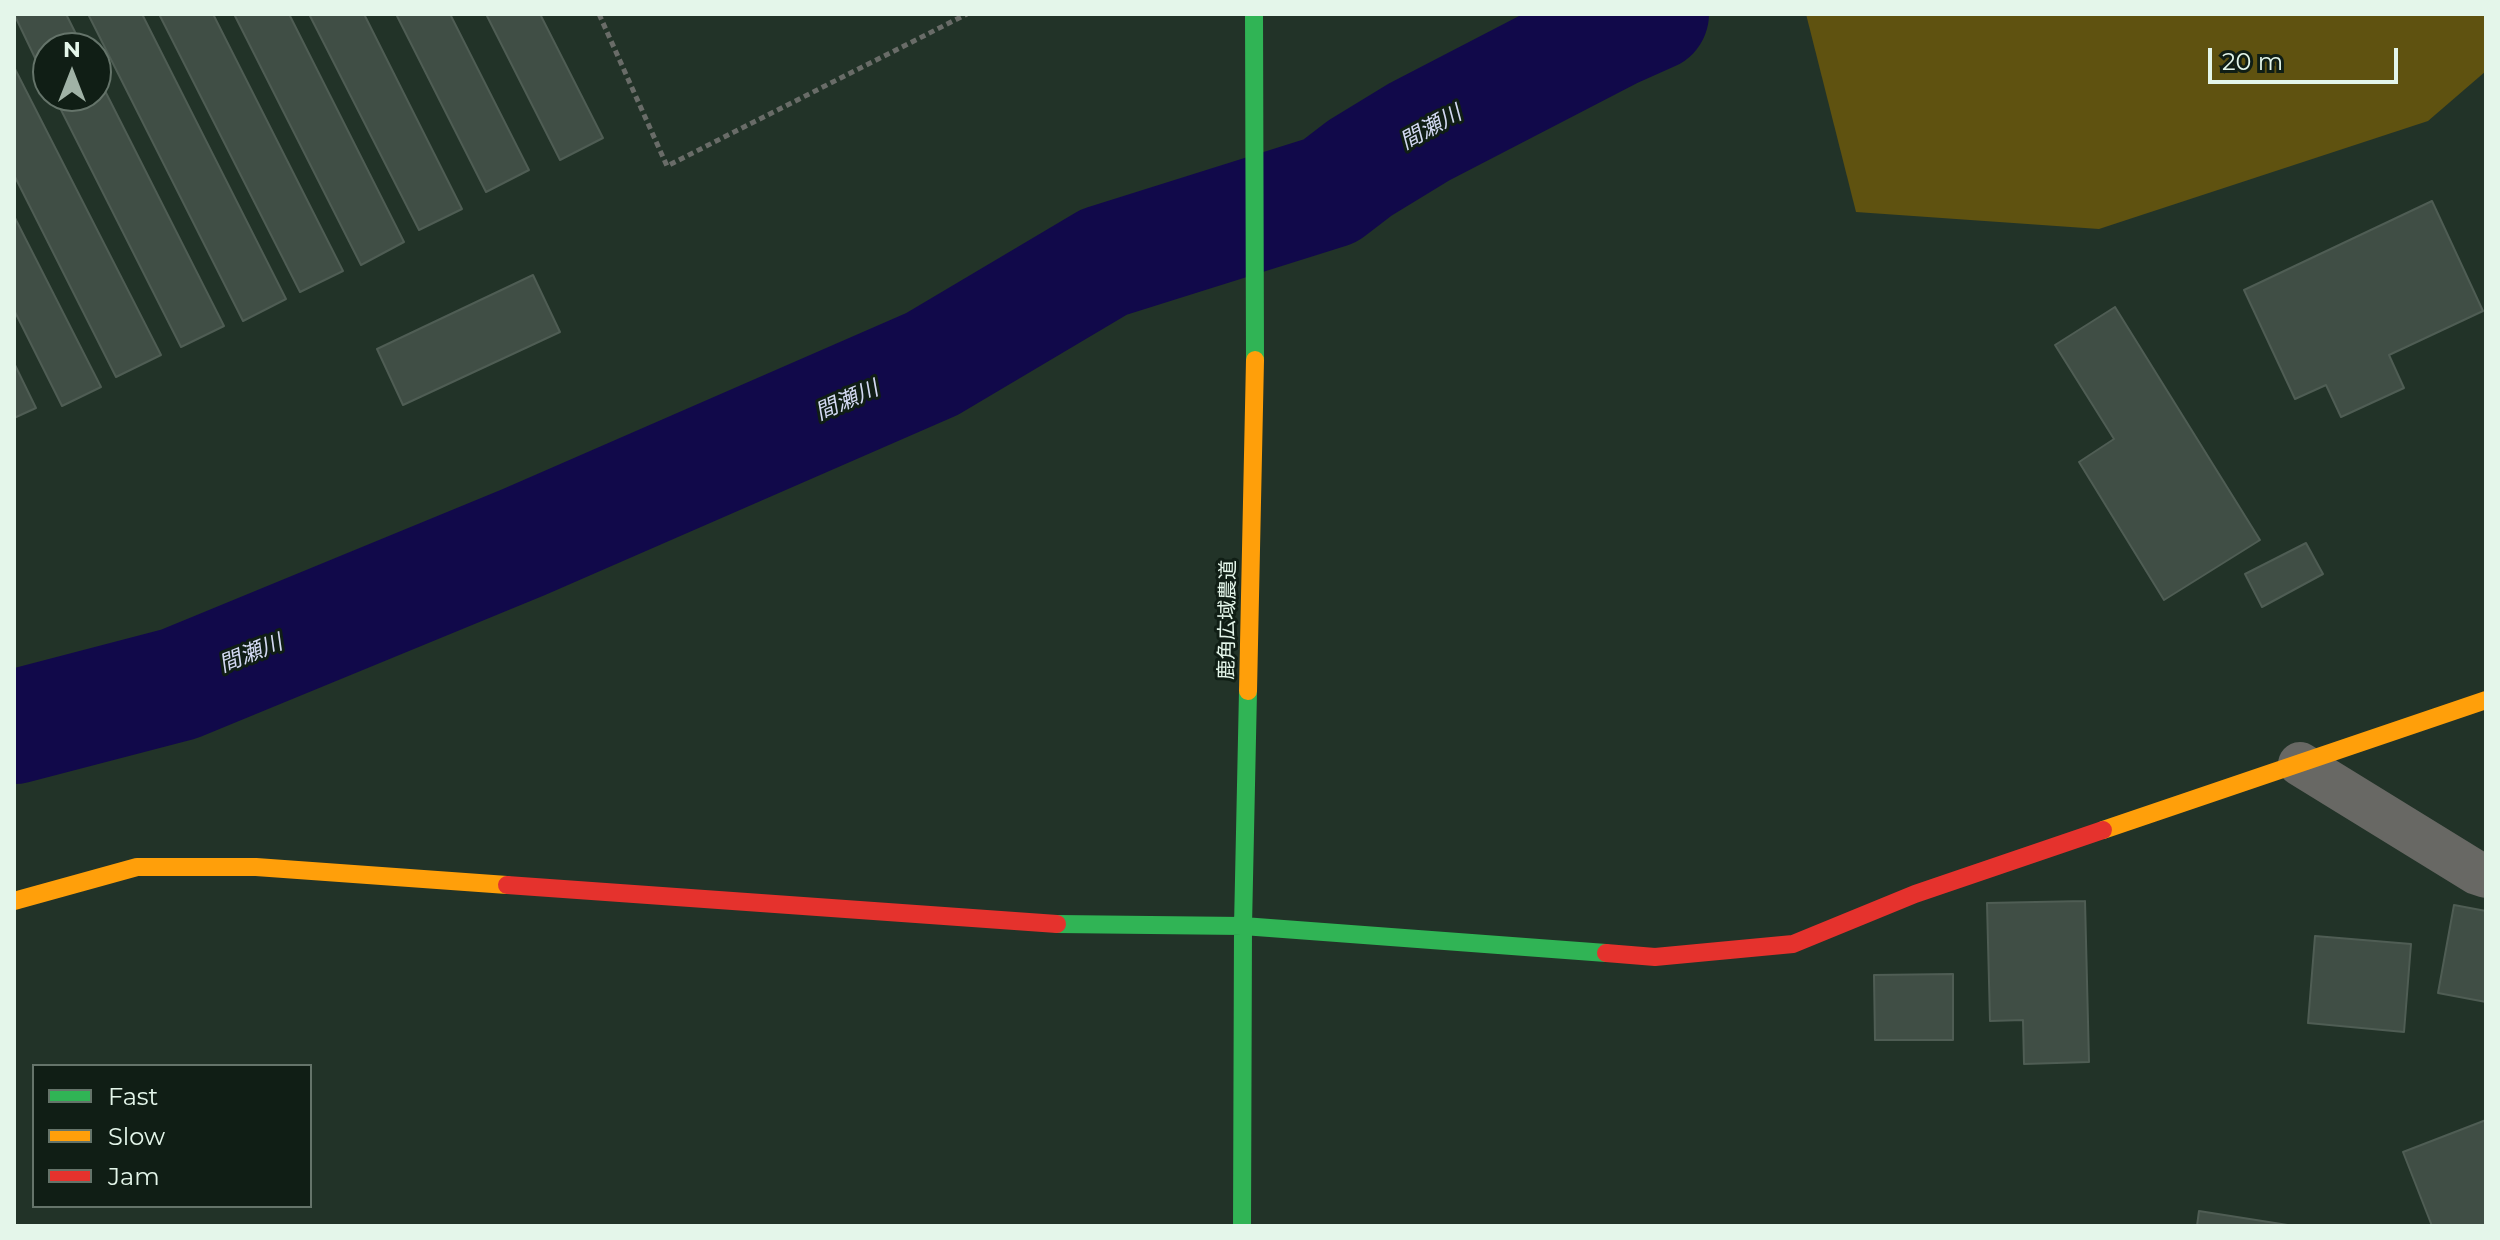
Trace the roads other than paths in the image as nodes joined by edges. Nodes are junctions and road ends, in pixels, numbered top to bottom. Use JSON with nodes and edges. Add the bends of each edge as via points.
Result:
{"nodes":[{"id":1,"x":1254,"y":14,"type":"edge"},
{"id":2,"x":2486,"y":700,"type":"edge"},
{"id":3,"x":2300,"y":764,"type":"junction"},
{"id":4,"x":2486,"y":876,"type":"edge"},
{"id":5,"x":14,"y":901,"type":"edge"},
{"id":6,"x":1243,"y":926,"type":"junction"},
{"id":7,"x":1242,"y":1226,"type":"edge"}],
"edges":[{"from":1,"to":6,"type":"street","name":"鹿角広域農道","via":[[1256,296]]},
{"from":2,"to":3,"type":"street"},
{"from":3,"to":4,"type":"street"},
{"from":3,"to":6,"type":"street","via":[[1915,894],[1793,944],[1655,957]]},
{"from":5,"to":6,"type":"street","via":[[137,867],[256,867],[1087,926]]},
{"from":6,"to":7,"type":"street","name":"鹿角広域農道"}]}
